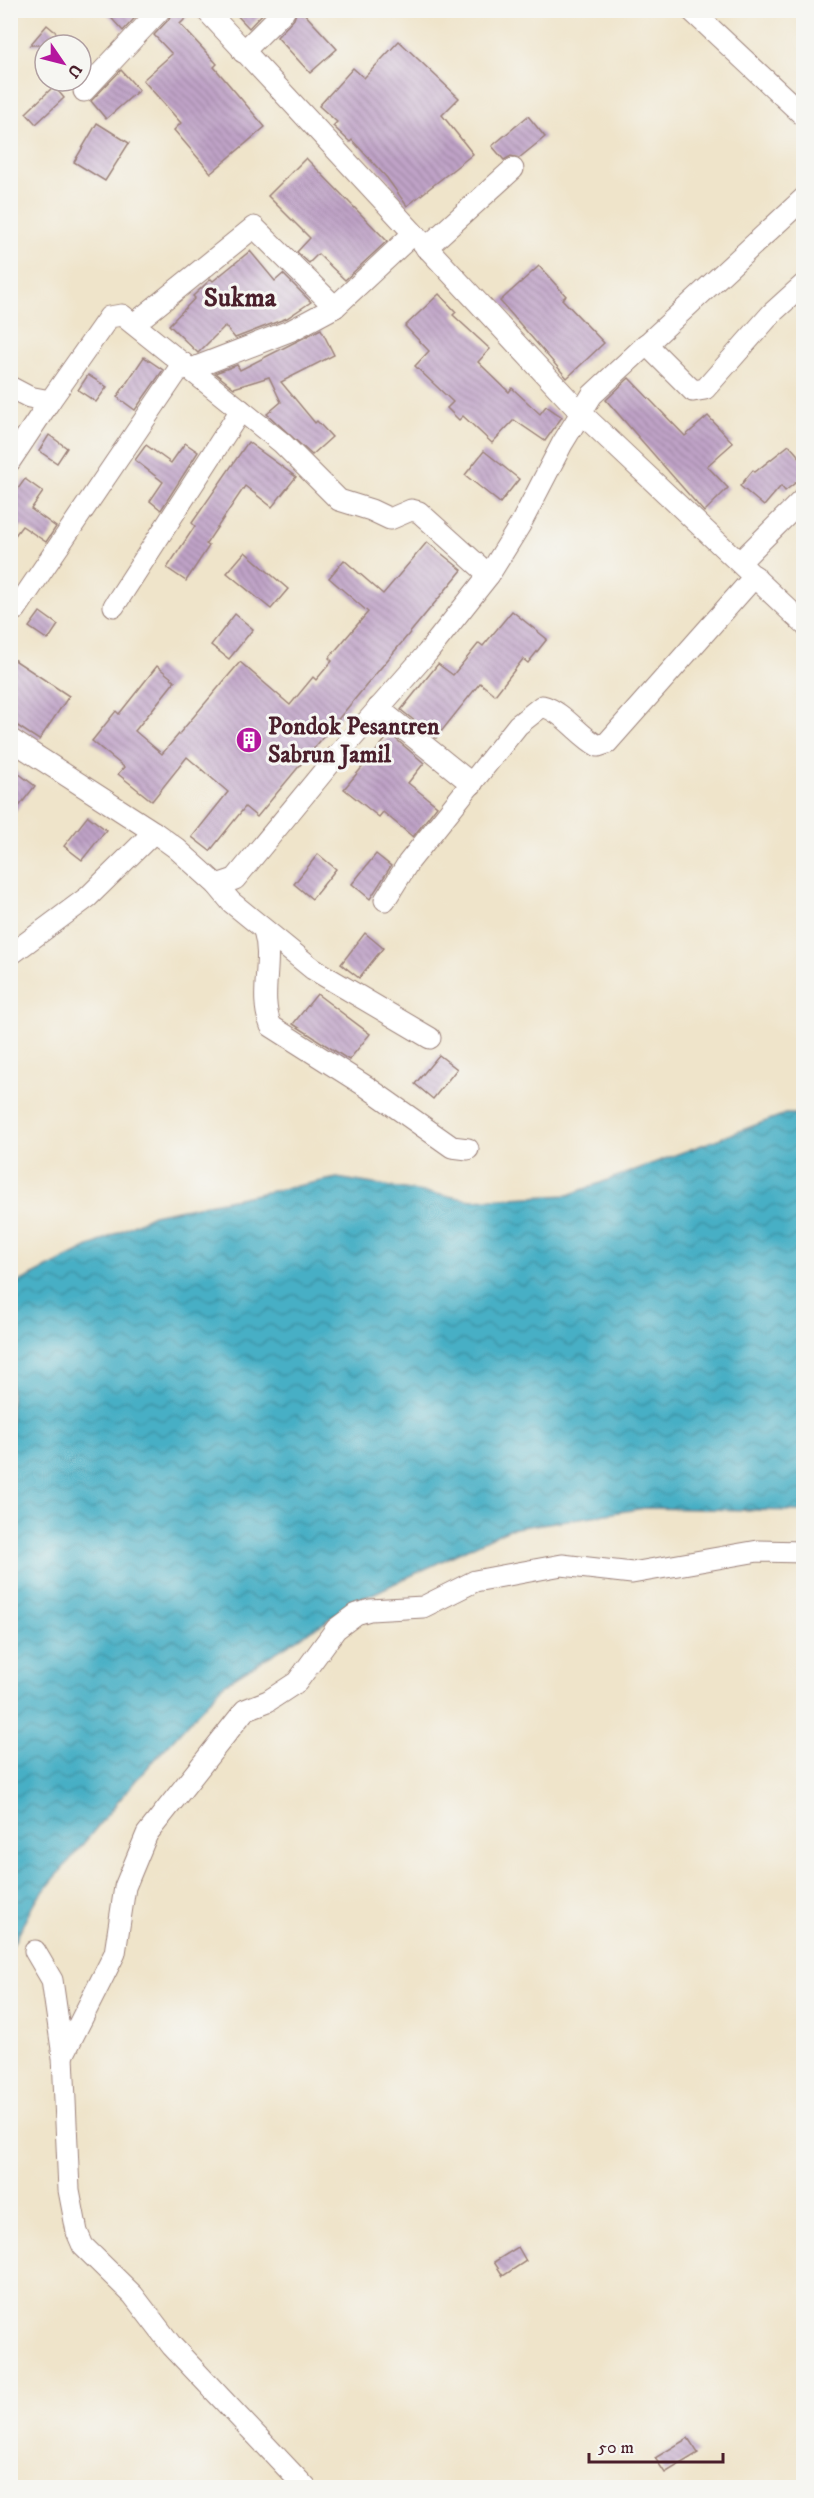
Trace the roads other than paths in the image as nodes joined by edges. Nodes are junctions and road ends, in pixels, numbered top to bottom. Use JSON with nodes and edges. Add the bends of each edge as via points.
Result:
{"nodes":[{"id":1,"x":160,"y":10,"type":"edge"},
{"id":2,"x":206,"y":10,"type":"edge"},
{"id":3,"x":285,"y":10,"type":"edge"},
{"id":4,"x":691,"y":10,"type":"edge"},
{"id":5,"x":243,"y":52,"type":"junction"},
{"id":6,"x":93,"y":82,"type":"edge"},
{"id":7,"x":804,"y":116,"type":"edge"},
{"id":8,"x":513,"y":170,"type":"dead end"},
{"id":9,"x":804,"y":198,"type":"edge"},
{"id":10,"x":419,"y":241,"type":"junction"},
{"id":11,"x":804,"y":284,"type":"edge"},
{"id":12,"x":335,"y":307,"type":"junction"},
{"id":13,"x":134,"y":324,"type":"junction"},
{"id":14,"x":646,"y":344,"type":"junction"},
{"id":15,"x":187,"y":366,"type":"junction"},
{"id":16,"x":10,"y":387,"type":"edge"},
{"id":17,"x":50,"y":401,"type":"junction"},
{"id":18,"x":242,"y":410,"type":"junction"},
{"id":19,"x":580,"y":412,"type":"junction"},
{"id":20,"x":10,"y":461,"type":"edge"},
{"id":21,"x":804,"y":498,"type":"edge"},
{"id":22,"x":748,"y":569,"type":"junction"},
{"id":23,"x":489,"y":575,"type":"junction"},
{"id":24,"x":114,"y":606,"type":"dead end"},
{"id":25,"x":16,"y":609,"type":"dead end"},
{"id":26,"x":804,"y":624,"type":"edge"},
{"id":27,"x":378,"y":708,"type":"junction"},
{"id":28,"x":10,"y":739,"type":"edge"},
{"id":29,"x":472,"y":784,"type":"junction"},
{"id":30,"x":154,"y":832,"type":"junction"},
{"id":31,"x":218,"y":885,"type":"junction"},
{"id":32,"x":385,"y":900,"type":"dead end"},
{"id":33,"x":264,"y":930,"type":"junction"},
{"id":34,"x":10,"y":955,"type":"edge"},
{"id":35,"x":430,"y":1038,"type":"dead end"},
{"id":36,"x":468,"y":1149,"type":"dead end"},
{"id":37,"x":804,"y":1552,"type":"edge"},
{"id":38,"x":35,"y":1951,"type":"dead end"},
{"id":39,"x":63,"y":2056,"type":"junction"},
{"id":40,"x":306,"y":2487,"type":"edge"}],
"edges":[{"from":1,"to":6,"type":"street"},
{"from":2,"to":5,"type":"street"},
{"from":3,"to":5,"type":"street"},
{"from":4,"to":7,"type":"street"},
{"from":5,"to":10,"type":"street"},
{"from":8,"to":10,"type":"street"},
{"from":9,"to":14,"type":"street"},
{"from":10,"to":12,"type":"street"},
{"from":10,"to":19,"type":"street"},
{"from":11,"to":14,"type":"street","via":[[772,313],[705,389],[693,391]]},
{"from":12,"to":13,"type":"street","via":[[254,227]]},
{"from":12,"to":15,"type":"street","via":[[292,330]]},
{"from":13,"to":15,"type":"street"},
{"from":13,"to":17,"type":"street","via":[[122,315],[109,317]]},
{"from":14,"to":19,"type":"street","via":[[607,379]]},
{"from":15,"to":18,"type":"street"},
{"from":15,"to":25,"type":"street"},
{"from":16,"to":17,"type":"street","via":[[29,397]]},
{"from":17,"to":20,"type":"street"},
{"from":18,"to":23,"type":"street","via":[[282,443],[339,500],[390,519],[411,510],[418,512]]},
{"from":18,"to":24,"type":"street"},
{"from":19,"to":22,"type":"street"},
{"from":19,"to":23,"type":"street"},
{"from":21,"to":22,"type":"street"},
{"from":22,"to":26,"type":"street"},
{"from":22,"to":29,"type":"street","via":[[607,743],[598,746],[585,739],[551,708],[542,706],[518,725]]},
{"from":23,"to":27,"type":"street"},
{"from":27,"to":29,"type":"street"},
{"from":27,"to":31,"type":"street","via":[[245,869],[235,879]]},
{"from":28,"to":30,"type":"street"},
{"from":29,"to":32,"type":"street","via":[[408,863]]},
{"from":30,"to":31,"type":"street"},
{"from":30,"to":34,"type":"street","via":[[88,897]]},
{"from":31,"to":33,"type":"street","via":[[231,902]]},
{"from":33,"to":35,"type":"street","via":[[313,969]]},
{"from":33,"to":36,"type":"street","via":[[268,941],[264,994],[271,1026],[452,1147]]},
{"from":37,"to":39,"type":"street","via":[[758,1551],[632,1573],[562,1565],[475,1581],[423,1607],[356,1614],[336,1629],[297,1682],[245,1710],[147,1834],[125,1887],[115,1953]]},
{"from":38,"to":39,"type":"street","via":[[52,1980]]},
{"from":39,"to":40,"type":"street","via":[[69,2190],[76,2232],[83,2246],[133,2295],[172,2346]]}]}
